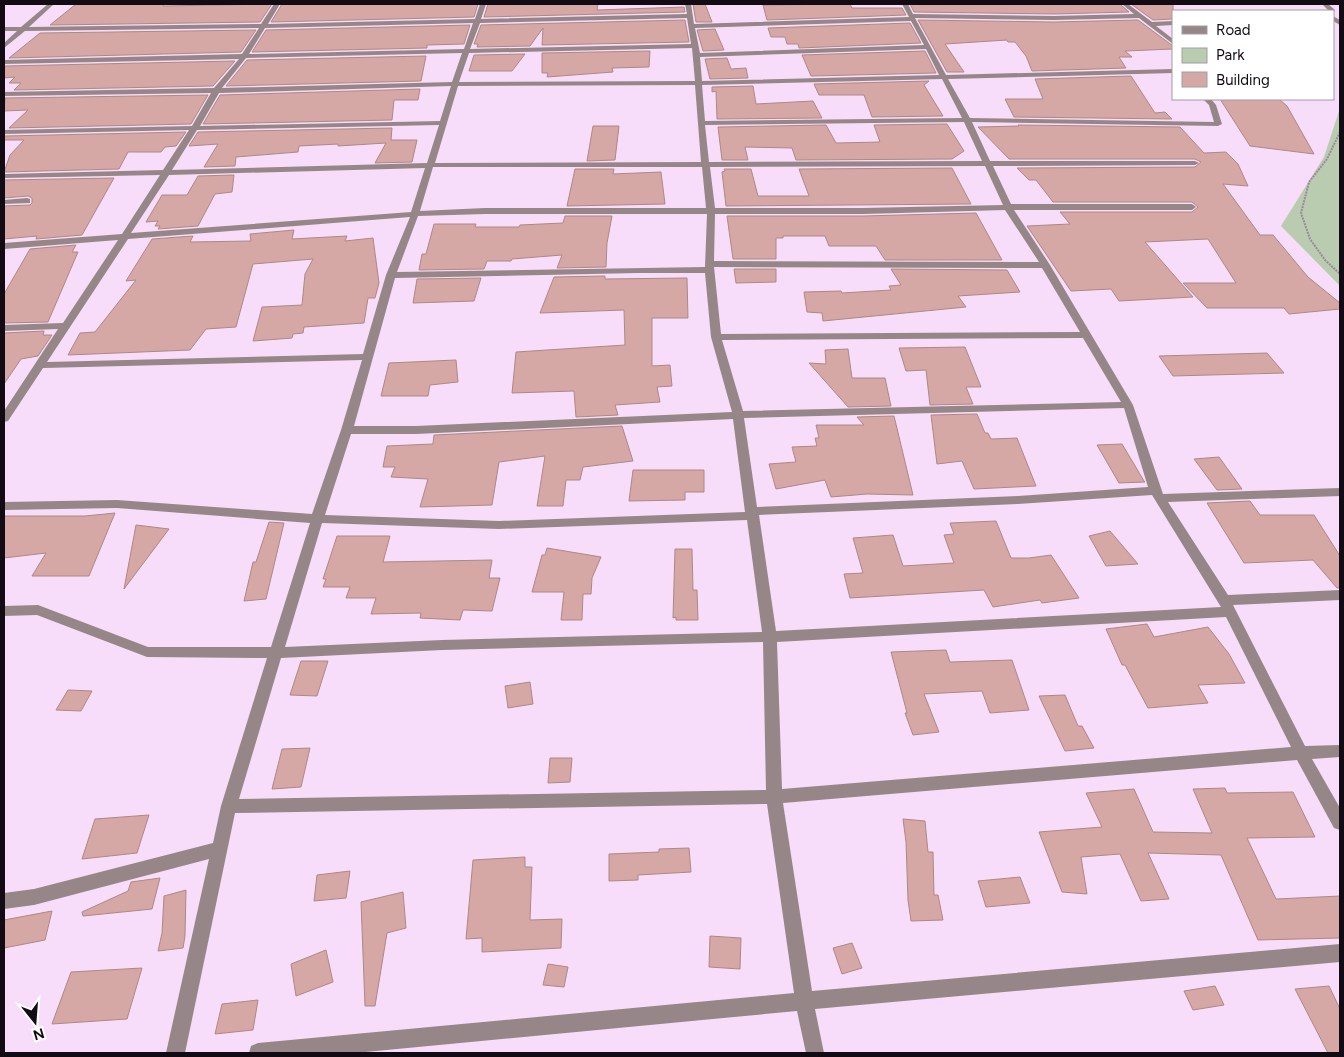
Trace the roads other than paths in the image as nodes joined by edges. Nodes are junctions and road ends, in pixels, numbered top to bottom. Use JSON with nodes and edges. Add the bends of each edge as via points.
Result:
{"nodes":[{"id":1,"x":51,"y":4,"type":"edge"},
{"id":2,"x":277,"y":4,"type":"edge"},
{"id":3,"x":483,"y":4,"type":"edge"},
{"id":4,"x":904,"y":4,"type":"edge"},
{"id":5,"x":1125,"y":4,"type":"edge"},
{"id":6,"x":690,"y":15,"type":"edge"},
{"id":7,"x":1140,"y":16,"type":"junction"},
{"id":8,"x":911,"y":18,"type":"junction"},
{"id":9,"x":477,"y":21,"type":"junction"},
{"id":10,"x":1172,"y":23,"type":"edge"},
{"id":11,"x":1151,"y":24,"type":"junction"},
{"id":12,"x":261,"y":26,"type":"junction"},
{"id":13,"x":4,"y":29,"type":"edge"},
{"id":14,"x":22,"y":29,"type":"junction"},
{"id":15,"x":1172,"y":41,"type":"edge"},
{"id":16,"x":4,"y":46,"type":"edge"},
{"id":17,"x":926,"y":47,"type":"junction"},
{"id":18,"x":695,"y":51,"type":"junction"},
{"id":19,"x":466,"y":52,"type":"junction"},
{"id":20,"x":244,"y":55,"type":"junction"},
{"id":21,"x":4,"y":62,"type":"edge"},
{"id":22,"x":1172,"y":71,"type":"edge"},
{"id":23,"x":944,"y":77,"type":"junction"},
{"id":24,"x":698,"y":83,"type":"junction"},
{"id":25,"x":455,"y":84,"type":"junction"},
{"id":26,"x":216,"y":91,"type":"junction"},
{"id":27,"x":4,"y":94,"type":"edge"},
{"id":28,"x":1208,"y":100,"type":"edge"},
{"id":29,"x":967,"y":120,"type":"junction"},
{"id":30,"x":444,"y":123,"type":"junction"},
{"id":31,"x":701,"y":123,"type":"junction"},
{"id":32,"x":194,"y":129,"type":"junction"},
{"id":33,"x":4,"y":132,"type":"edge"},
{"id":34,"x":986,"y":162,"type":"junction"},
{"id":35,"x":1195,"y":163,"type":"dead end"},
{"id":36,"x":430,"y":164,"type":"junction"},
{"id":37,"x":707,"y":164,"type":"junction"},
{"id":38,"x":165,"y":172,"type":"junction"},
{"id":39,"x":4,"y":176,"type":"edge"},
{"id":40,"x":26,"y":201,"type":"dead end"},
{"id":41,"x":4,"y":202,"type":"edge"},
{"id":42,"x":1008,"y":207,"type":"junction"},
{"id":43,"x":1192,"y":207,"type":"dead end"},
{"id":44,"x":711,"y":212,"type":"junction"},
{"id":45,"x":415,"y":214,"type":"junction"},
{"id":46,"x":126,"y":235,"type":"junction"},
{"id":47,"x":4,"y":246,"type":"edge"},
{"id":48,"x":1045,"y":265,"type":"junction"},
{"id":49,"x":709,"y":267,"type":"junction"},
{"id":50,"x":391,"y":275,"type":"junction"},
{"id":51,"x":67,"y":326,"type":"junction"},
{"id":52,"x":4,"y":328,"type":"edge"},
{"id":53,"x":1085,"y":335,"type":"junction"},
{"id":54,"x":716,"y":337,"type":"junction"},
{"id":55,"x":368,"y":357,"type":"junction"},
{"id":56,"x":40,"y":365,"type":"junction"},
{"id":57,"x":1128,"y":405,"type":"junction"},
{"id":58,"x":6,"y":413,"type":"edge"},
{"id":59,"x":738,"y":415,"type":"junction"},
{"id":60,"x":347,"y":430,"type":"junction"},
{"id":61,"x":1340,"y":492,"type":"edge"},
{"id":62,"x":1158,"y":494,"type":"junction"},
{"id":63,"x":4,"y":506,"type":"edge"},
{"id":64,"x":751,"y":513,"type":"junction"},
{"id":65,"x":317,"y":519,"type":"junction"},
{"id":66,"x":1340,"y":595,"type":"edge"},
{"id":67,"x":1228,"y":606,"type":"junction"},
{"id":68,"x":4,"y":611,"type":"edge"},
{"id":69,"x":770,"y":637,"type":"junction"},
{"id":70,"x":277,"y":653,"type":"junction"},
{"id":71,"x":1340,"y":751,"type":"edge"},
{"id":72,"x":1302,"y":753,"type":"junction"},
{"id":73,"x":774,"y":797,"type":"junction"},
{"id":74,"x":229,"y":806,"type":"junction"},
{"id":75,"x":1340,"y":823,"type":"edge"},
{"id":76,"x":220,"y":849,"type":"junction"},
{"id":77,"x":4,"y":901,"type":"edge"},
{"id":78,"x":1340,"y":953,"type":"edge"},
{"id":79,"x":804,"y":1001,"type":"junction"},
{"id":80,"x":175,"y":1053,"type":"edge"},
{"id":81,"x":258,"y":1053,"type":"edge"},
{"id":82,"x":815,"y":1053,"type":"edge"}],
"edges":[{"from":1,"to":14,"type":"street"},
{"from":2,"to":12,"type":"street"},
{"from":3,"to":9,"type":"street"},
{"from":4,"to":8,"type":"street"},
{"from":5,"to":7,"type":"street"},
{"from":6,"to":8,"type":"street"},
{"from":6,"to":9,"type":"street"},
{"from":6,"to":18,"type":"street"},
{"from":7,"to":8,"type":"street","via":[[1084,19],[1009,16]]},
{"from":7,"to":11,"type":"street"},
{"from":8,"to":17,"type":"street"},
{"from":9,"to":12,"type":"street"},
{"from":9,"to":19,"type":"street"},
{"from":10,"to":11,"type":"street"},
{"from":11,"to":15,"type":"street"},
{"from":12,"to":14,"type":"street"},
{"from":12,"to":20,"type":"street"},
{"from":13,"to":14,"type":"street"},
{"from":14,"to":16,"type":"street"},
{"from":17,"to":18,"type":"street"},
{"from":17,"to":23,"type":"street"},
{"from":18,"to":19,"type":"street"},
{"from":18,"to":24,"type":"street"},
{"from":19,"to":20,"type":"street"},
{"from":19,"to":25,"type":"street"},
{"from":20,"to":21,"type":"street"},
{"from":20,"to":26,"type":"street"},
{"from":22,"to":23,"type":"street"},
{"from":23,"to":24,"type":"street"},
{"from":23,"to":29,"type":"street"},
{"from":24,"to":25,"type":"street"},
{"from":24,"to":31,"type":"street"},
{"from":25,"to":26,"type":"street"},
{"from":25,"to":30,"type":"street"},
{"from":26,"to":27,"type":"street"},
{"from":26,"to":32,"type":"street"},
{"from":28,"to":29,"type":"street","via":[[1218,124]]},
{"from":29,"to":31,"type":"street"},
{"from":29,"to":34,"type":"street"},
{"from":30,"to":32,"type":"street"},
{"from":30,"to":36,"type":"street"},
{"from":31,"to":37,"type":"street"},
{"from":32,"to":33,"type":"street"},
{"from":32,"to":38,"type":"street"},
{"from":34,"to":35,"type":"street"},
{"from":34,"to":37,"type":"street"},
{"from":34,"to":42,"type":"street"},
{"from":36,"to":37,"type":"street"},
{"from":36,"to":38,"type":"street"},
{"from":36,"to":45,"type":"street"},
{"from":37,"to":44,"type":"street"},
{"from":38,"to":39,"type":"street"},
{"from":38,"to":46,"type":"street"},
{"from":40,"to":41,"type":"street"},
{"from":42,"to":43,"type":"street"},
{"from":42,"to":44,"type":"street"},
{"from":42,"to":48,"type":"street"},
{"from":44,"to":45,"type":"street","via":[[485,211]]},
{"from":44,"to":49,"type":"street"},
{"from":45,"to":46,"type":"street"},
{"from":45,"to":50,"type":"street"},
{"from":46,"to":47,"type":"street"},
{"from":46,"to":51,"type":"street"},
{"from":48,"to":49,"type":"street"},
{"from":48,"to":53,"type":"street"},
{"from":49,"to":50,"type":"street"},
{"from":49,"to":54,"type":"street"},
{"from":50,"to":55,"type":"street"},
{"from":51,"to":52,"type":"street"},
{"from":51,"to":56,"type":"street"},
{"from":53,"to":54,"type":"street"},
{"from":53,"to":57,"type":"street"},
{"from":54,"to":59,"type":"street"},
{"from":55,"to":56,"type":"street"},
{"from":55,"to":60,"type":"street"},
{"from":56,"to":58,"type":"street"},
{"from":57,"to":59,"type":"street"},
{"from":57,"to":62,"type":"street"},
{"from":59,"to":60,"type":"street","via":[[416,430]]},
{"from":59,"to":64,"type":"street"},
{"from":60,"to":65,"type":"street"},
{"from":61,"to":62,"type":"street"},
{"from":62,"to":64,"type":"street"},
{"from":62,"to":67,"type":"street"},
{"from":63,"to":65,"type":"street","via":[[117,504]]},
{"from":64,"to":65,"type":"street","via":[[499,525]]},
{"from":64,"to":69,"type":"street"},
{"from":65,"to":70,"type":"street"},
{"from":66,"to":67,"type":"street"},
{"from":67,"to":69,"type":"street"},
{"from":67,"to":72,"type":"street"},
{"from":68,"to":70,"type":"street","via":[[38,610],[147,652]]},
{"from":69,"to":70,"type":"street","via":[[442,645]]},
{"from":69,"to":73,"type":"street"},
{"from":70,"to":74,"type":"street"},
{"from":71,"to":72,"type":"street"},
{"from":72,"to":73,"type":"street"},
{"from":72,"to":75,"type":"street"},
{"from":73,"to":74,"type":"street"},
{"from":73,"to":79,"type":"street"},
{"from":74,"to":76,"type":"street"},
{"from":76,"to":77,"type":"street"},
{"from":76,"to":80,"type":"street"},
{"from":78,"to":79,"type":"street"},
{"from":79,"to":81,"type":"street"},
{"from":79,"to":82,"type":"street"}]}
